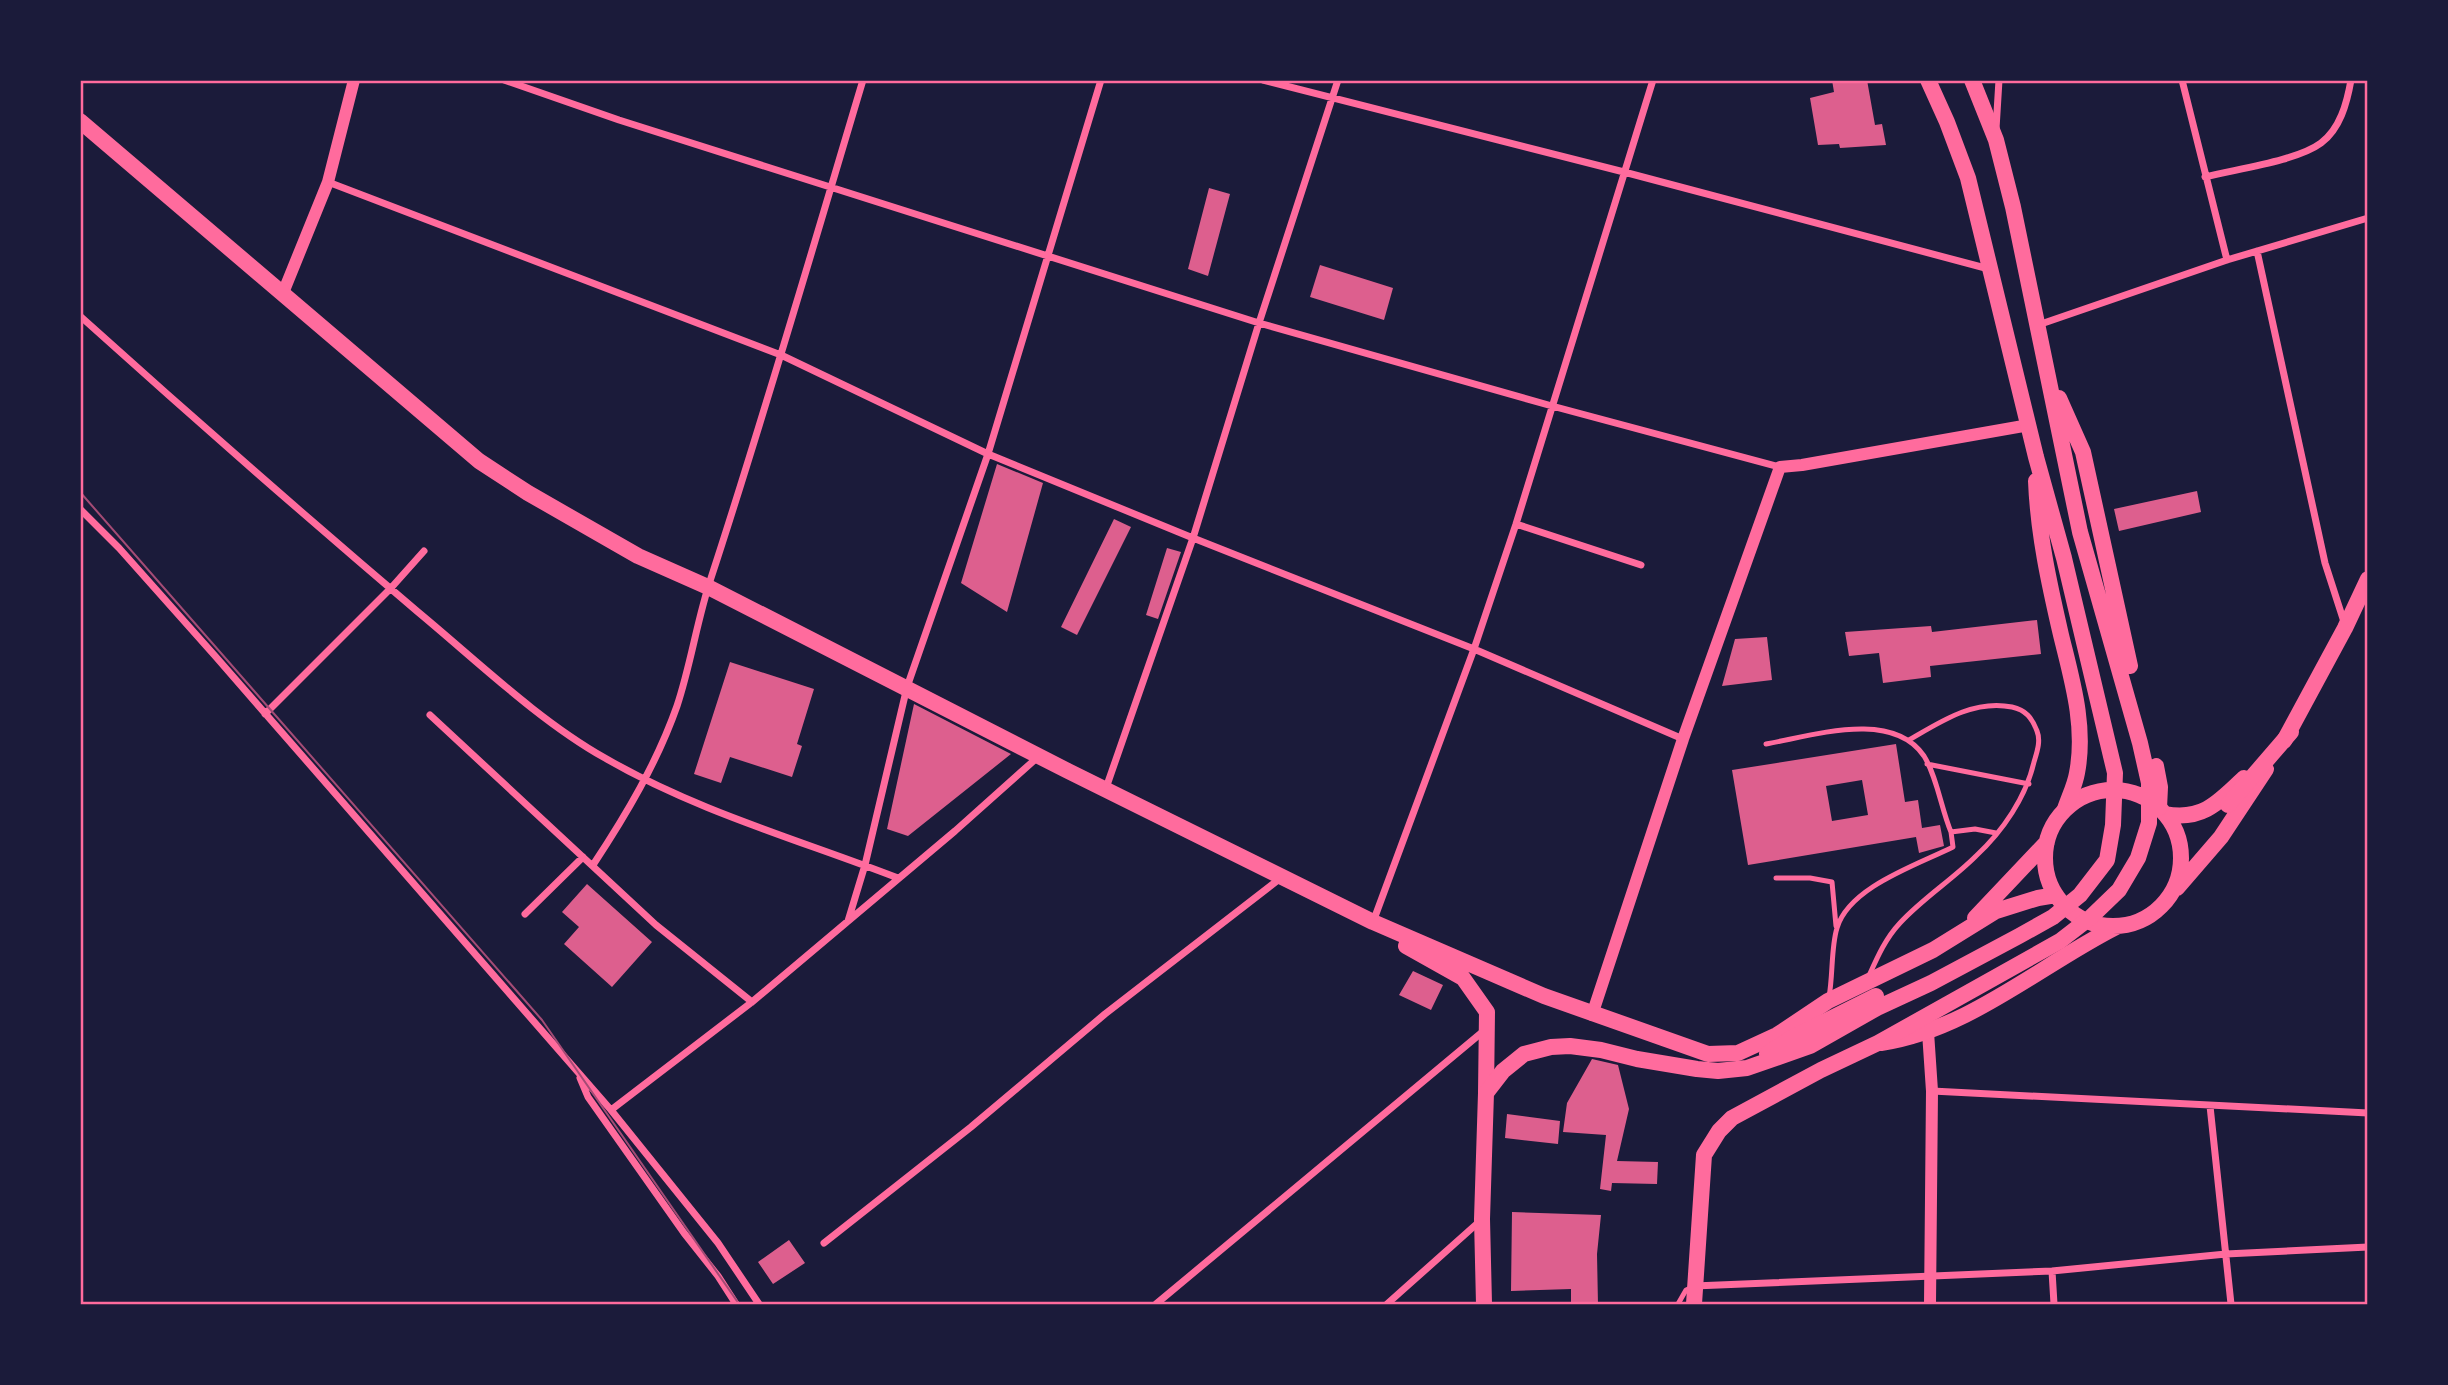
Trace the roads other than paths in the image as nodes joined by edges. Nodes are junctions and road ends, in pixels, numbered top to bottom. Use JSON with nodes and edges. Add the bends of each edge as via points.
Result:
{"nodes":[{"id":1,"x":354,"y":80,"type":"edge"},
{"id":2,"x":504,"y":80,"type":"edge"},
{"id":3,"x":863,"y":80,"type":"edge"},
{"id":4,"x":1101,"y":80,"type":"edge"},
{"id":5,"x":1263,"y":80,"type":"edge"},
{"id":6,"x":1338,"y":80,"type":"edge"},
{"id":7,"x":1653,"y":80,"type":"edge"},
{"id":8,"x":1928,"y":80,"type":"edge"},
{"id":9,"x":1972,"y":80,"type":"edge"},
{"id":10,"x":1999,"y":80,"type":"edge"},
{"id":11,"x":2182,"y":80,"type":"edge"},
{"id":12,"x":2351,"y":80,"type":"edge"},
{"id":13,"x":1334,"y":97,"type":"junction"},
{"id":14,"x":80,"y":121,"type":"edge"},
{"id":15,"x":1996,"y":140,"type":"junction"},
{"id":16,"x":1624,"y":172,"type":"junction"},
{"id":17,"x":2205,"y":177,"type":"junction"},
{"id":18,"x":328,"y":182,"type":"junction"},
{"id":19,"x":831,"y":187,"type":"junction"},
{"id":20,"x":2368,"y":218,"type":"edge"},
{"id":21,"x":2257,"y":251,"type":"junction"},
{"id":22,"x":1048,"y":256,"type":"junction"},
{"id":23,"x":2227,"y":260,"type":"junction"},
{"id":24,"x":1989,"y":270,"type":"junction"},
{"id":25,"x":282,"y":293,"type":"junction"},
{"id":26,"x":80,"y":316,"type":"edge"},
{"id":27,"x":1259,"y":323,"type":"junction"},
{"id":28,"x":2038,"y":326,"type":"junction"},
{"id":29,"x":781,"y":355,"type":"junction"},
{"id":30,"x":2048,"y":377,"type":"junction"},
{"id":31,"x":1552,"y":406,"type":"junction"},
{"id":32,"x":2029,"y":425,"type":"junction"},
{"id":33,"x":988,"y":454,"type":"junction"},
{"id":34,"x":2036,"y":457,"type":"junction"},
{"id":35,"x":1780,"y":467,"type":"junction"},
{"id":36,"x":80,"y":509,"type":"edge"},
{"id":37,"x":1517,"y":524,"type":"junction"},
{"id":38,"x":1193,"y":538,"type":"junction"},
{"id":39,"x":425,"y":551,"type":"dead end"},
{"id":40,"x":1641,"y":565,"type":"dead end"},
{"id":41,"x":2368,"y":579,"type":"edge"},
{"id":42,"x":708,"y":587,"type":"junction"},
{"id":43,"x":391,"y":589,"type":"junction"},
{"id":44,"x":2345,"y":628,"type":"junction"},
{"id":45,"x":1474,"y":649,"type":"junction"},
{"id":46,"x":907,"y":687,"type":"junction"},
{"id":47,"x":265,"y":714,"type":"junction"},
{"id":48,"x":430,"y":715,"type":"dead end"},
{"id":49,"x":2291,"y":732,"type":"junction"},
{"id":50,"x":1683,"y":739,"type":"junction"},
{"id":51,"x":1909,"y":740,"type":"junction"},
{"id":52,"x":1766,"y":744,"type":"dead end"},
{"id":53,"x":1040,"y":755,"type":"junction"},
{"id":54,"x":1927,"y":764,"type":"junction"},
{"id":55,"x":644,"y":780,"type":"junction"},
{"id":56,"x":2029,"y":784,"type":"junction"},
{"id":57,"x":1105,"y":789,"type":"junction"},
{"id":58,"x":2228,"y":805,"type":"dead end"},
{"id":59,"x":2066,"y":809,"type":"junction"},
{"id":60,"x":2162,"y":811,"type":"junction"},
{"id":61,"x":1951,"y":832,"type":"junction"},
{"id":62,"x":1996,"y":832,"type":"junction"},
{"id":63,"x":2047,"y":842,"type":"junction"},
{"id":64,"x":583,"y":856,"type":"junction"},
{"id":65,"x":593,"y":865,"type":"junction"},
{"id":66,"x":865,"y":865,"type":"junction"},
{"id":67,"x":1282,"y":877,"type":"junction"},
{"id":68,"x":898,"y":878,"type":"junction"},
{"id":69,"x":1776,"y":878,"type":"dead end"},
{"id":70,"x":2173,"y":892,"type":"junction"},
{"id":71,"x":2056,"y":895,"type":"junction"},
{"id":72,"x":525,"y":914,"type":"dead end"},
{"id":73,"x":848,"y":921,"type":"junction"},
{"id":74,"x":1373,"y":922,"type":"junction"},
{"id":75,"x":2116,"y":926,"type":"junction"},
{"id":76,"x":1967,"y":928,"type":"junction"},
{"id":77,"x":1836,"y":929,"type":"junction"},
{"id":78,"x":1870,"y":990,"type":"junction"},
{"id":79,"x":1828,"y":1001,"type":"junction"},
{"id":80,"x":752,"y":1002,"type":"junction"},
{"id":81,"x":1592,"y":1015,"type":"junction"},
{"id":82,"x":1486,"y":1029,"type":"junction"},
{"id":83,"x":1928,"y":1032,"type":"junction"},
{"id":84,"x":1878,"y":1043,"type":"junction"},
{"id":85,"x":1747,"y":1068,"type":"junction"},
{"id":86,"x":577,"y":1070,"type":"junction"},
{"id":87,"x":1932,"y":1091,"type":"junction"},
{"id":88,"x":1486,"y":1093,"type":"junction"},
{"id":89,"x":2210,"y":1106,"type":"junction"},
{"id":90,"x":611,"y":1110,"type":"junction"},
{"id":91,"x":2368,"y":1113,"type":"edge"},
{"id":92,"x":1482,"y":1219,"type":"junction"},
{"id":93,"x":824,"y":1243,"type":"dead end"},
{"id":94,"x":2368,"y":1247,"type":"edge"},
{"id":95,"x":2225,"y":1254,"type":"junction"},
{"id":96,"x":2052,"y":1271,"type":"junction"},
{"id":97,"x":1930,"y":1275,"type":"junction"},
{"id":98,"x":1694,"y":1286,"type":"junction"},
{"id":99,"x":736,"y":1304,"type":"edge"},
{"id":100,"x":759,"y":1304,"type":"edge"},
{"id":101,"x":1156,"y":1304,"type":"edge"},
{"id":102,"x":1387,"y":1304,"type":"edge"},
{"id":103,"x":1485,"y":1304,"type":"edge"},
{"id":104,"x":1678,"y":1304,"type":"edge"},
{"id":105,"x":1694,"y":1304,"type":"edge"},
{"id":106,"x":1930,"y":1304,"type":"edge"},
{"id":107,"x":2054,"y":1304,"type":"edge"},
{"id":108,"x":2231,"y":1304,"type":"edge"}],
"edges":[{"from":1,"to":18,"type":"street"},
{"from":2,"to":19,"type":"street"},
{"from":3,"to":19,"type":"street"},
{"from":4,"to":22,"type":"street"},
{"from":5,"to":13,"type":"street"},
{"from":6,"to":13,"type":"street"},
{"from":7,"to":16,"type":"street"},
{"from":8,"to":24,"type":"main road","via":[[1968,178]]},
{"from":9,"to":15,"type":"main road"},
{"from":10,"to":15,"type":"street"},
{"from":11,"to":17,"type":"street"},
{"from":12,"to":17,"type":"street","via":[[2338,123],[2321,143],[2300,154]]},
{"from":13,"to":16,"type":"street"},
{"from":13,"to":27,"type":"street"},
{"from":14,"to":25,"type":"main road"},
{"from":15,"to":28,"type":"main road"},
{"from":16,"to":24,"type":"street"},
{"from":16,"to":31,"type":"street"},
{"from":17,"to":23,"type":"street"},
{"from":18,"to":25,"type":"street"},
{"from":18,"to":29,"type":"street"},
{"from":19,"to":22,"type":"street"},
{"from":19,"to":29,"type":"street"},
{"from":20,"to":21,"type":"street"},
{"from":21,"to":23,"type":"street"},
{"from":21,"to":44,"type":"street","via":[[2325,563]]},
{"from":22,"to":27,"type":"street"},
{"from":22,"to":33,"type":"street"},
{"from":23,"to":28,"type":"street"},
{"from":24,"to":32,"type":"main road"},
{"from":25,"to":42,"type":"main road","via":[[479,461],[638,555]]},
{"from":26,"to":43,"type":"street"},
{"from":27,"to":31,"type":"street"},
{"from":27,"to":38,"type":"street"},
{"from":28,"to":30,"type":"main road"},
{"from":29,"to":33,"type":"street"},
{"from":29,"to":42,"type":"street"},
{"from":30,"to":60,"type":"main road","via":[[2082,452],[2124,647],[2153,753]]},
{"from":30,"to":84,"type":"main road","via":[[2080,532],[2140,743],[2149,783],[2149,823],[2138,858],[2119,890],[2091,917],[2032,958]]},
{"from":31,"to":35,"type":"street"},
{"from":31,"to":37,"type":"street"},
{"from":32,"to":34,"type":"main road"},
{"from":32,"to":35,"type":"street"},
{"from":33,"to":38,"type":"street"},
{"from":33,"to":46,"type":"street"},
{"from":34,"to":59,"type":"main road","via":[[2037,519],[2078,705],[2077,774]]},
{"from":34,"to":85,"type":"main road","via":[[2115,773],[2107,860],[2080,895],[2053,917],[1810,1046]]},
{"from":35,"to":50,"type":"street"},
{"from":36,"to":47,"type":"street"},
{"from":37,"to":40,"type":"street"},
{"from":37,"to":45,"type":"street"},
{"from":38,"to":45,"type":"street"},
{"from":38,"to":57,"type":"street"},
{"from":39,"to":43,"type":"street"},
{"from":41,"to":44,"type":"main road"},
{"from":42,"to":46,"type":"main road"},
{"from":42,"to":55,"type":"street","via":[[677,705]]},
{"from":43,"to":47,"type":"street"},
{"from":43,"to":55,"type":"street","via":[[545,716]]},
{"from":44,"to":49,"type":"main road"},
{"from":45,"to":50,"type":"street"},
{"from":45,"to":74,"type":"street"},
{"from":46,"to":53,"type":"main road"},
{"from":46,"to":66,"type":"street"},
{"from":47,"to":86,"type":"street"},
{"from":48,"to":64,"type":"street"},
{"from":49,"to":58,"type":"main road"},
{"from":49,"to":60,"type":"main road","via":[[2203,812],[2183,817]]},
{"from":49,"to":70,"type":"main road","via":[[2221,837]]},
{"from":50,"to":81,"type":"street"},
{"from":51,"to":52,"type":"lane","via":[[1882,730],[1855,728]]},
{"from":51,"to":54,"type":"lane"},
{"from":51,"to":56,"type":"lane","via":[[1954,714],[2001,705],[2023,709],[2040,737]]},
{"from":53,"to":57,"type":"main road"},
{"from":53,"to":68,"type":"street"},
{"from":54,"to":56,"type":"lane"},
{"from":54,"to":61,"type":"lane"},
{"from":55,"to":65,"type":"street"},
{"from":55,"to":66,"type":"street"},
{"from":56,"to":62,"type":"lane"},
{"from":57,"to":67,"type":"main road"},
{"from":59,"to":60,"type":"main road","via":[[2082,797],[2123,791]]},
{"from":59,"to":63,"type":"main road"},
{"from":60,"to":70,"type":"main road","via":[[2178,838],[2181,866]]},
{"from":61,"to":62,"type":"lane"},
{"from":61,"to":77,"type":"lane","via":[[1953,847],[1868,889],[1854,899]]},
{"from":62,"to":78,"type":"lane","via":[[1977,856],[1900,924],[1881,949]]},
{"from":63,"to":71,"type":"main road","via":[[2048,879]]},
{"from":63,"to":76,"type":"main road"},
{"from":64,"to":65,"type":"street"},
{"from":64,"to":72,"type":"street"},
{"from":65,"to":80,"type":"street","via":[[656,925]]},
{"from":66,"to":68,"type":"street"},
{"from":66,"to":73,"type":"street"},
{"from":67,"to":74,"type":"main road"},
{"from":67,"to":93,"type":"street"},
{"from":68,"to":73,"type":"street"},
{"from":69,"to":77,"type":"lane","via":[[1832,882]]},
{"from":70,"to":75,"type":"main road","via":[[2152,915]]},
{"from":71,"to":75,"type":"main road","via":[[2080,918]]},
{"from":71,"to":76,"type":"main road","via":[[1996,911]]},
{"from":73,"to":80,"type":"street"},
{"from":74,"to":81,"type":"main road"},
{"from":74,"to":82,"type":"main road","via":[[1463,978],[1487,1012]]},
{"from":75,"to":83,"type":"main road"},
{"from":76,"to":78,"type":"main road"},
{"from":77,"to":79,"type":"lane"},
{"from":78,"to":79,"type":"main road"},
{"from":78,"to":85,"type":"main road"},
{"from":79,"to":81,"type":"main road","via":[[1777,1035],[1738,1053],[1708,1054]]},
{"from":80,"to":90,"type":"street"},
{"from":82,"to":88,"type":"main road"},
{"from":82,"to":101,"type":"street"},
{"from":83,"to":84,"type":"main road"},
{"from":83,"to":87,"type":"street"},
{"from":84,"to":98,"type":"main road","via":[[1732,1118],[1719,1131],[1704,1155]]},
{"from":85,"to":88,"type":"main road","via":[[1696,1069],[1601,1050],[1551,1046],[1524,1054]]},
{"from":86,"to":90,"type":"street"},
{"from":86,"to":99,"type":"street","via":[[588,1097]]},
{"from":87,"to":89,"type":"street"},
{"from":87,"to":97,"type":"street"},
{"from":88,"to":92,"type":"main road"},
{"from":89,"to":91,"type":"street"},
{"from":89,"to":95,"type":"street"},
{"from":90,"to":100,"type":"street","via":[[718,1243]]},
{"from":92,"to":102,"type":"street"},
{"from":92,"to":103,"type":"main road"},
{"from":94,"to":95,"type":"street"},
{"from":95,"to":96,"type":"street"},
{"from":95,"to":108,"type":"street"},
{"from":96,"to":97,"type":"street"},
{"from":96,"to":107,"type":"street"},
{"from":97,"to":98,"type":"street"},
{"from":97,"to":106,"type":"street"},
{"from":98,"to":104,"type":"lane"},
{"from":98,"to":105,"type":"main road"}]}
